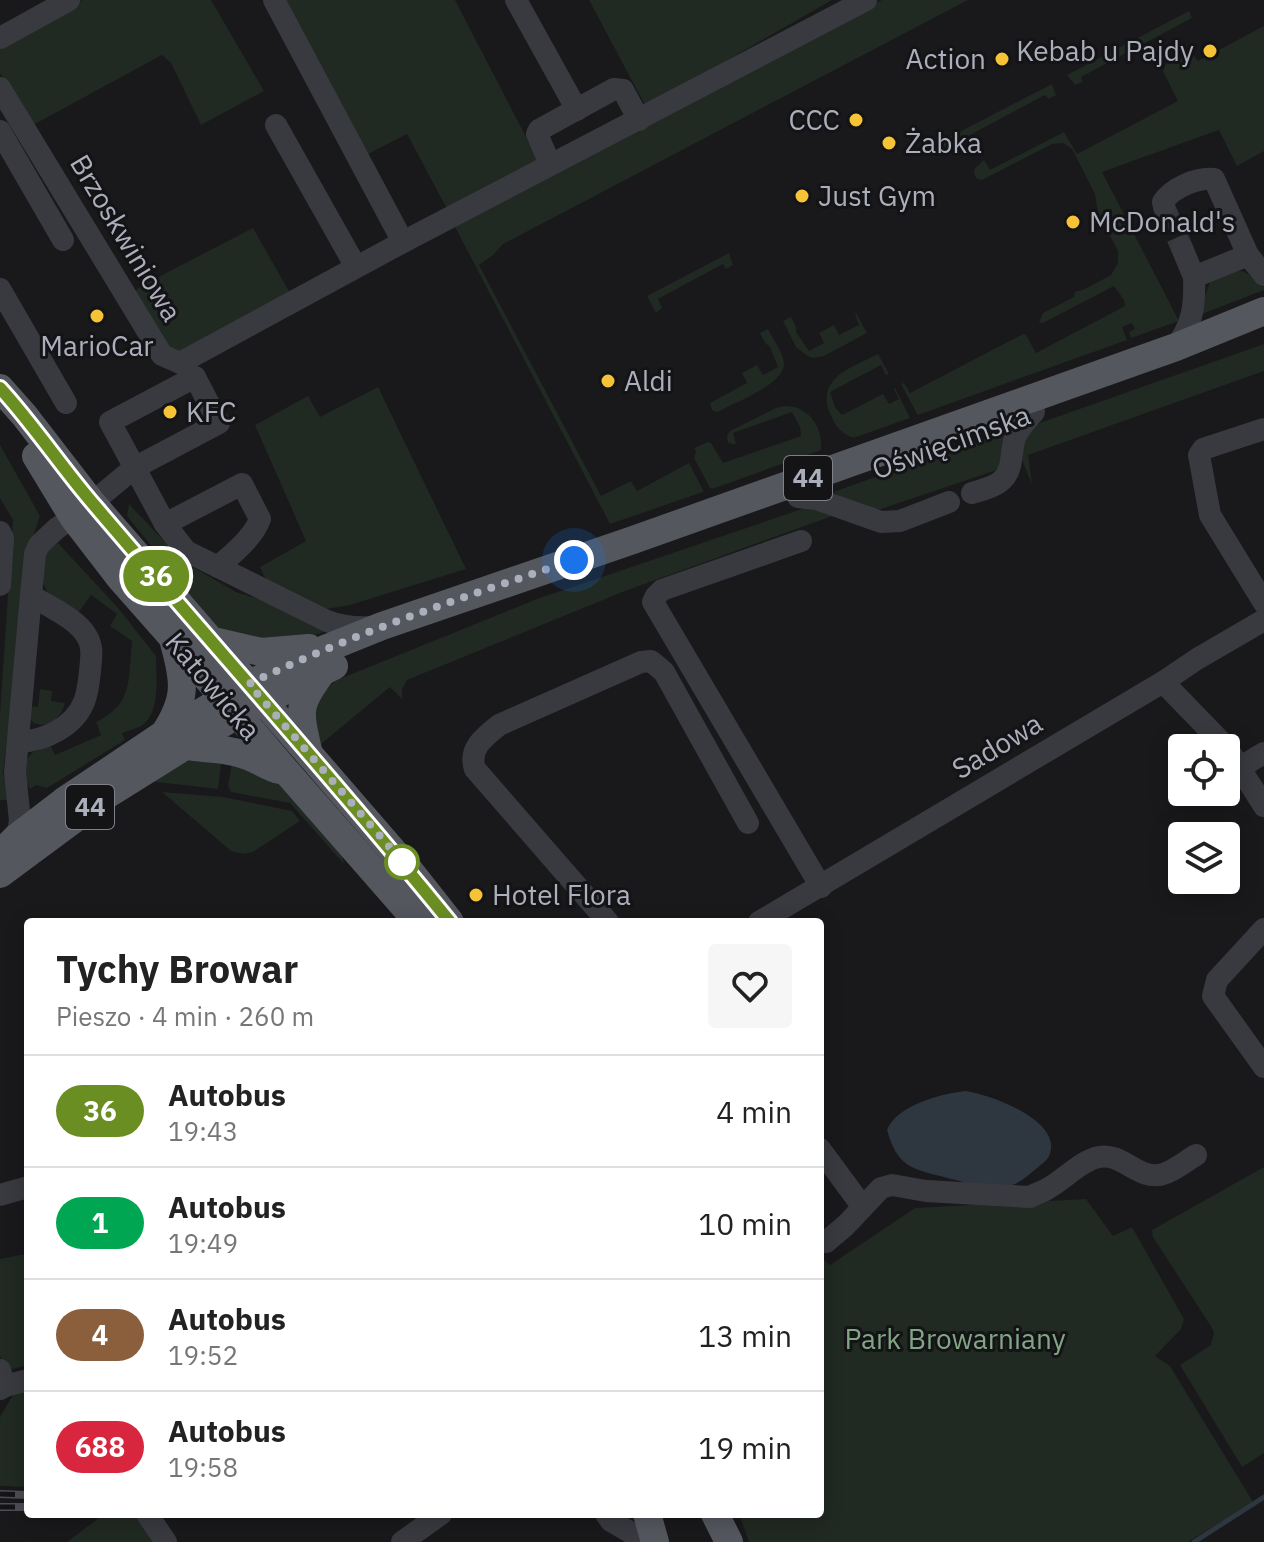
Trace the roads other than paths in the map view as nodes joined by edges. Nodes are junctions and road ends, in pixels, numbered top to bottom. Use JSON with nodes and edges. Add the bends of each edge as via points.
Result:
{"nodes":[{"id":1,"x":69,"y":0,"type":"edge"},
{"id":2,"x":274,"y":0,"type":"edge"},
{"id":3,"x":516,"y":0,"type":"edge"},
{"id":4,"x":866,"y":0,"type":"edge"},
{"id":5,"x":0,"y":38,"type":"edge"},
{"id":6,"x":0,"y":88,"type":"edge"},
{"id":7,"x":577,"y":110,"type":"junction"},
{"id":8,"x":639,"y":120,"type":"junction"},
{"id":9,"x":276,"y":125,"type":"dead end"},
{"id":10,"x":0,"y":131,"type":"edge"},
{"id":11,"x":550,"y":164,"type":"junction"},
{"id":12,"x":1164,"y":207,"type":"dead end"},
{"id":13,"x":63,"y":240,"type":"dead end"},
{"id":14,"x":403,"y":242,"type":"junction"},
{"id":15,"x":1182,"y":248,"type":"tunnel mouth"},
{"id":16,"x":1248,"y":255,"type":"junction"},
{"id":17,"x":356,"y":267,"type":"junction"},
{"id":18,"x":1264,"y":275,"type":"edge"},
{"id":19,"x":1194,"y":277,"type":"junction"},
{"id":20,"x":0,"y":289,"type":"edge"},
{"id":21,"x":1264,"y":311,"type":"edge"},
{"id":22,"x":1264,"y":332,"type":"edge"},
{"id":23,"x":1176,"y":347,"type":"junction"},
{"id":24,"x":0,"y":388,"type":"edge"},
{"id":25,"x":0,"y":397,"type":"edge"},
{"id":26,"x":66,"y":403,"type":"dead end"},
{"id":27,"x":1034,"y":412,"type":"junction"},
{"id":28,"x":1264,"y":429,"type":"edge"},
{"id":29,"x":134,"y":468,"type":"junction"},
{"id":30,"x":972,"y":493,"type":"dead end"},
{"id":31,"x":798,"y":497,"type":"junction"},
{"id":32,"x":949,"y":502,"type":"dead end"},
{"id":33,"x":82,"y":510,"type":"junction"},
{"id":34,"x":165,"y":524,"type":"junction"},
{"id":35,"x":0,"y":532,"type":"edge"},
{"id":36,"x":801,"y":541,"type":"dead end"},
{"id":37,"x":218,"y":567,"type":"junction"},
{"id":38,"x":1257,"y":578,"type":"edge"},
{"id":39,"x":0,"y":585,"type":"edge"},
{"id":40,"x":31,"y":595,"type":"junction"},
{"id":41,"x":1264,"y":603,"type":"edge"},
{"id":42,"x":1264,"y":620,"type":"edge"},
{"id":43,"x":382,"y":626,"type":"junction"},
{"id":44,"x":173,"y":638,"type":"junction"},
{"id":45,"x":213,"y":641,"type":"junction"},
{"id":46,"x":338,"y":644,"type":"junction"},
{"id":47,"x":323,"y":670,"type":"junction"},
{"id":48,"x":1163,"y":682,"type":"junction"},
{"id":49,"x":256,"y":692,"type":"junction"},
{"id":50,"x":231,"y":706,"type":"junction"},
{"id":51,"x":1213,"y":734,"type":"edge"},
{"id":52,"x":174,"y":740,"type":"junction"},
{"id":53,"x":19,"y":742,"type":"junction"},
{"id":54,"x":1264,"y":753,"type":"edge"},
{"id":55,"x":309,"y":755,"type":"junction"},
{"id":56,"x":1240,"y":767,"type":"edge"},
{"id":57,"x":285,"y":770,"type":"junction"},
{"id":58,"x":1240,"y":770,"type":"edge"},
{"id":59,"x":17,"y":789,"type":"junction"},
{"id":60,"x":64,"y":801,"type":"junction"},
{"id":61,"x":1264,"y":806,"type":"edge"},
{"id":62,"x":748,"y":823,"type":"dead end"},
{"id":63,"x":8,"y":845,"type":"edge"},
{"id":64,"x":0,"y":874,"type":"edge"},
{"id":65,"x":821,"y":887,"type":"junction"},
{"id":66,"x":414,"y":918,"type":"edge"},
{"id":67,"x":447,"y":918,"type":"edge"},
{"id":68,"x":605,"y":918,"type":"edge"},
{"id":69,"x":766,"y":918,"type":"edge"},
{"id":70,"x":1264,"y":929,"type":"edge"},
{"id":71,"x":1264,"y":1067,"type":"edge"},
{"id":72,"x":824,"y":1154,"type":"edge"},
{"id":73,"x":1196,"y":1155,"type":"dead end"},
{"id":74,"x":24,"y":1188,"type":"edge"},
{"id":75,"x":0,"y":1195,"type":"edge"},
{"id":76,"x":862,"y":1206,"type":"junction"},
{"id":77,"x":824,"y":1242,"type":"edge"},
{"id":78,"x":24,"y":1380,"type":"edge"},
{"id":79,"x":2,"y":1382,"type":"edge"},
{"id":80,"x":150,"y":1518,"type":"edge"},
{"id":81,"x":435,"y":1518,"type":"edge"},
{"id":82,"x":609,"y":1518,"type":"edge"},
{"id":83,"x":717,"y":1518,"type":"edge"},
{"id":84,"x":653,"y":1531,"type":"edge"},
{"id":85,"x":166,"y":1542,"type":"edge"},
{"id":86,"x":402,"y":1542,"type":"edge"},
{"id":87,"x":729,"y":1542,"type":"edge"}],
"edges":[{"from":1,"to":5,"type":"street"},
{"from":2,"to":14,"type":"street"},
{"from":3,"to":7,"type":"street"},
{"from":4,"to":8,"type":"street","name":"Brzoskwiniowa"},
{"from":6,"to":17,"type":"street","name":"Brzoskwiniowa","via":[[162,355],[180,363]]},
{"from":7,"to":8,"type":"street","via":[[614,89],[623,90]]},
{"from":7,"to":11,"type":"street","via":[[539,130]]},
{"from":8,"to":11,"type":"street","name":"Brzoskwiniowa"},
{"from":9,"to":17,"type":"street"},
{"from":10,"to":13,"type":"street"},
{"from":11,"to":14,"type":"street","name":"Brzoskwiniowa"},
{"from":12,"to":16,"type":"street","via":[[1168,194],[1203,178],[1214,179]]},
{"from":14,"to":17,"type":"street","name":"Brzoskwiniowa"},
{"from":15,"to":19,"type":"street"},
{"from":16,"to":18,"type":"street"},
{"from":16,"to":19,"type":"street"},
{"from":19,"to":23,"type":"street","via":[[1192,316]]},
{"from":20,"to":26,"type":"street"},
{"from":21,"to":23,"type":"main road","name":"Oświęcimska","number":"44"},
{"from":22,"to":27,"type":"main road","name":"Oświęcimska","number":"44"},
{"from":23,"to":43,"type":"main road","name":"Oświęcimska","number":"44"},
{"from":24,"to":33,"type":"main road","name":"Katowicka","via":[[24,415]]},
{"from":25,"to":33,"type":"main road","name":"Katowicka"},
{"from":27,"to":30,"type":"street","via":[[1015,437],[1004,478]]},
{"from":27,"to":31,"type":"main road","name":"Oświęcimska","number":"44"},
{"from":28,"to":38,"type":"street","via":[[1203,449],[1199,455],[1210,515]]},
{"from":29,"to":29,"type":"street","via":[[219,423],[195,377],[110,422]]},
{"from":29,"to":33,"type":"street"},
{"from":29,"to":34,"type":"street"},
{"from":31,"to":32,"type":"street","via":[[881,522],[900,521]]},
{"from":31,"to":47,"type":"main road","name":"Oświęcimska","number":"44"},
{"from":33,"to":40,"type":"street","via":[[39,545]]},
{"from":33,"to":44,"type":"main road","name":"Katowicka","via":[[120,578]]},
{"from":33,"to":45,"type":"main road","name":"Katowicka"},
{"from":34,"to":37,"type":"street","via":[[186,551]]},
{"from":34,"to":37,"type":"street","via":[[242,484],[259,525]]},
{"from":35,"to":39,"type":"street"},
{"from":36,"to":65,"type":"street","via":[[662,590],[653,602]]},
{"from":37,"to":43,"type":"street","via":[[338,625]]},
{"from":38,"to":41,"type":"street"},
{"from":40,"to":53,"type":"street"},
{"from":40,"to":53,"type":"street","via":[[74,621],[92,648],[87,692],[78,714],[51,735]]},
{"from":42,"to":48,"type":"street","name":"Sadowa"},
{"from":43,"to":46,"type":"main road","name":"Oświęcimska","number":"44"},
{"from":44,"to":50,"type":"main road","name":"Katowicka"},
{"from":44,"to":52,"type":"main road","via":[[182,696]]},
{"from":45,"to":46,"type":"main road","via":[[261,652]]},
{"from":45,"to":49,"type":"main road","name":"Katowicka"},
{"from":46,"to":49,"type":"main road","name":"Oświęcimska","number":"44"},
{"from":47,"to":49,"type":"main road","name":"Oświęcimska","number":"44"},
{"from":47,"to":55,"type":"main road","via":[[301,708]]},
{"from":48,"to":51,"type":"street"},
{"from":48,"to":65,"type":"street","name":"Sadowa"},
{"from":49,"to":50,"type":"main road","number":"44"},
{"from":49,"to":55,"type":"main road","name":"Katowicka"},
{"from":50,"to":52,"type":"main road","number":"44"},
{"from":50,"to":57,"type":"main road","name":"Katowicka"},
{"from":52,"to":57,"type":"main road","via":[[228,750]]},
{"from":52,"to":60,"type":"main road","number":"44"},
{"from":52,"to":64,"type":"main road","number":"44"},
{"from":53,"to":59,"type":"street"},
{"from":54,"to":56,"type":"street"},
{"from":55,"to":67,"type":"main road","name":"Katowicka"},
{"from":57,"to":66,"type":"main road","name":"Katowicka"},
{"from":58,"to":61,"type":"street"},
{"from":59,"to":60,"type":"street","via":[[39,800]]},
{"from":59,"to":63,"type":"street","via":[[20,821]]},
{"from":60,"to":63,"type":"main road","number":"44"},
{"from":62,"to":68,"type":"street","via":[[664,672],[651,661],[499,725],[473,753],[475,769]]},
{"from":65,"to":69,"type":"street","name":"Sadowa"},
{"from":70,"to":71,"type":"street","via":[[1217,980],[1213,996]]},
{"from":72,"to":76,"type":"street"},
{"from":73,"to":76,"type":"street","via":[[1162,1175],[1150,1175],[1103,1155],[1030,1197],[892,1185]]},
{"from":74,"to":75,"type":"street"},
{"from":76,"to":77,"type":"street"},
{"from":78,"to":79,"type":"street"},
{"from":80,"to":85,"type":"street"},
{"from":81,"to":86,"type":"street"},
{"from":82,"to":84,"type":"street"},
{"from":83,"to":87,"type":"main road"}]}
